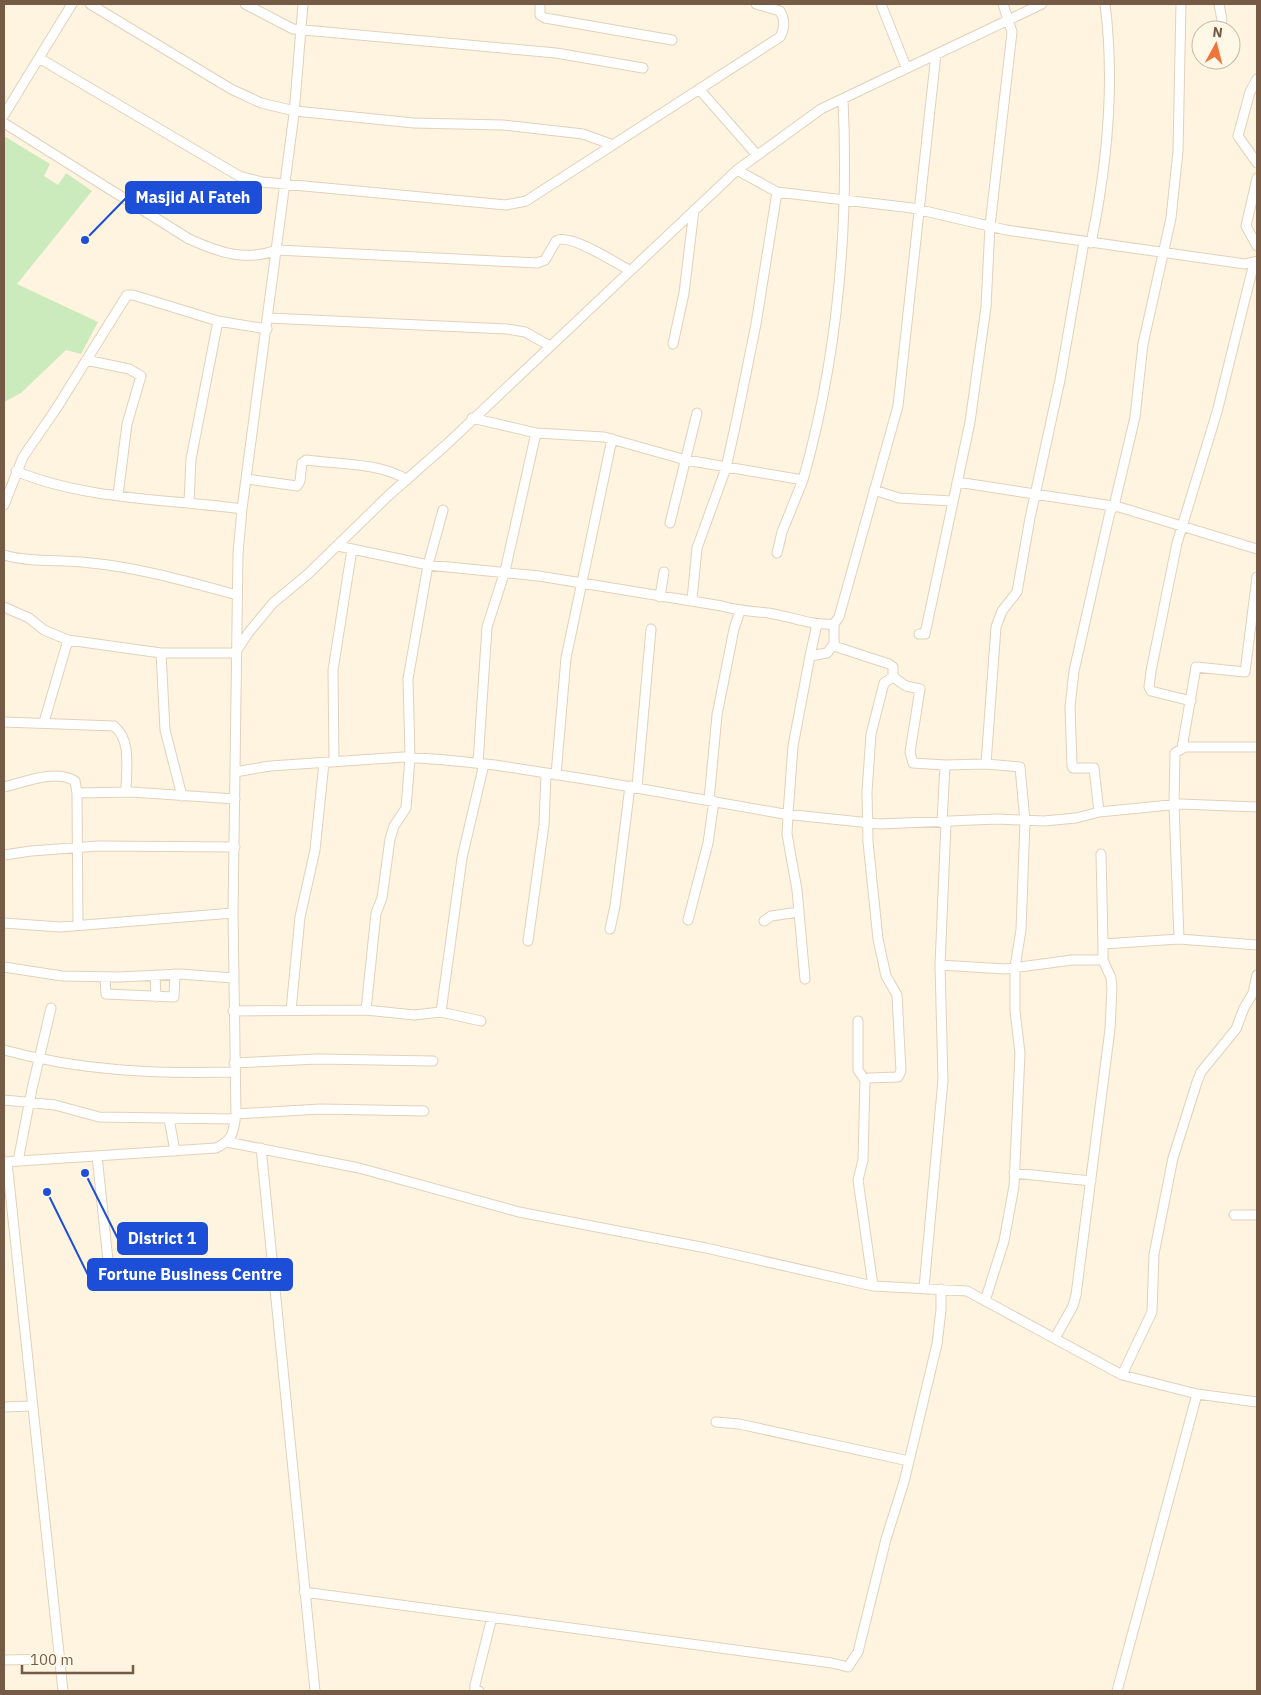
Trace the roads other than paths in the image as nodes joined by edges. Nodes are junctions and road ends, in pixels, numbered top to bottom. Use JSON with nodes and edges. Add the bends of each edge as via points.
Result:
{"nodes":[{"id":1,"x":72,"y":4,"type":"edge"},
{"id":2,"x":90,"y":4,"type":"edge"},
{"id":3,"x":245,"y":4,"type":"edge"},
{"id":4,"x":303,"y":4,"type":"edge"},
{"id":5,"x":540,"y":4,"type":"edge"},
{"id":6,"x":756,"y":4,"type":"edge"},
{"id":7,"x":881,"y":4,"type":"edge"},
{"id":8,"x":1003,"y":4,"type":"edge"},
{"id":9,"x":1042,"y":4,"type":"edge"},
{"id":10,"x":1105,"y":4,"type":"edge"},
{"id":11,"x":1181,"y":4,"type":"edge"},
{"id":12,"x":1219,"y":4,"type":"edge"},
{"id":13,"x":1009,"y":19,"type":"junction"},
{"id":14,"x":1222,"y":20,"type":"dead end"},
{"id":15,"x":301,"y":30,"type":"junction"},
{"id":16,"x":672,"y":40,"type":"dead end"},
{"id":17,"x":936,"y":54,"type":"junction"},
{"id":18,"x":39,"y":58,"type":"junction"},
{"id":19,"x":906,"y":67,"type":"junction"},
{"id":20,"x":643,"y":68,"type":"dead end"},
{"id":21,"x":1257,"y":79,"type":"edge"},
{"id":22,"x":699,"y":90,"type":"junction"},
{"id":23,"x":843,"y":99,"type":"junction"},
{"id":24,"x":295,"y":111,"type":"junction"},
{"id":25,"x":4,"y":116,"type":"edge"},
{"id":26,"x":4,"y":123,"type":"edge"},
{"id":27,"x":613,"y":145,"type":"junction"},
{"id":28,"x":757,"y":155,"type":"junction"},
{"id":29,"x":1257,"y":163,"type":"edge"},
{"id":30,"x":737,"y":170,"type":"junction"},
{"id":31,"x":1257,"y":178,"type":"edge"},
{"id":32,"x":285,"y":184,"type":"junction"},
{"id":33,"x":777,"y":192,"type":"junction"},
{"id":34,"x":845,"y":200,"type":"junction"},
{"id":35,"x":694,"y":210,"type":"junction"},
{"id":36,"x":920,"y":210,"type":"junction"},
{"id":37,"x":990,"y":226,"type":"junction"},
{"id":38,"x":1087,"y":243,"type":"junction"},
{"id":39,"x":1257,"y":246,"type":"edge"},
{"id":40,"x":277,"y":250,"type":"junction"},
{"id":41,"x":1162,"y":250,"type":"junction"},
{"id":42,"x":1255,"y":262,"type":"edge"},
{"id":43,"x":629,"y":270,"type":"junction"},
{"id":44,"x":268,"y":318,"type":"junction"},
{"id":45,"x":218,"y":321,"type":"junction"},
{"id":46,"x":267,"y":329,"type":"junction"},
{"id":47,"x":674,"y":344,"type":"dead end"},
{"id":48,"x":550,"y":346,"type":"junction"},
{"id":49,"x":86,"y":360,"type":"junction"},
{"id":50,"x":697,"y":413,"type":"dead end"},
{"id":51,"x":472,"y":418,"type":"junction"},
{"id":52,"x":536,"y":433,"type":"junction"},
{"id":53,"x":612,"y":439,"type":"junction"},
{"id":54,"x":686,"y":460,"type":"junction"},
{"id":55,"x":726,"y":468,"type":"junction"},
{"id":56,"x":16,"y":472,"type":"junction"},
{"id":57,"x":247,"y":478,"type":"junction"},
{"id":58,"x":407,"y":480,"type":"junction"},
{"id":59,"x":803,"y":480,"type":"junction"},
{"id":60,"x":957,"y":482,"type":"junction"},
{"id":61,"x":874,"y":490,"type":"junction"},
{"id":62,"x":1036,"y":494,"type":"junction"},
{"id":63,"x":118,"y":495,"type":"junction"},
{"id":64,"x":952,"y":501,"type":"junction"},
{"id":65,"x":189,"y":502,"type":"junction"},
{"id":66,"x":4,"y":505,"type":"edge"},
{"id":67,"x":1114,"y":506,"type":"junction"},
{"id":68,"x":242,"y":509,"type":"junction"},
{"id":69,"x":443,"y":510,"type":"dead end"},
{"id":70,"x":670,"y":522,"type":"dead end"},
{"id":71,"x":1184,"y":526,"type":"junction"},
{"id":72,"x":338,"y":546,"type":"junction"},
{"id":73,"x":352,"y":549,"type":"junction"},
{"id":74,"x":1257,"y":549,"type":"edge"},
{"id":75,"x":776,"y":553,"type":"dead end"},
{"id":76,"x":4,"y":556,"type":"edge"},
{"id":77,"x":428,"y":565,"type":"junction"},
{"id":78,"x":505,"y":571,"type":"junction"},
{"id":79,"x":664,"y":572,"type":"dead end"},
{"id":80,"x":1257,"y":577,"type":"edge"},
{"id":81,"x":580,"y":582,"type":"junction"},
{"id":82,"x":237,"y":595,"type":"junction"},
{"id":83,"x":660,"y":597,"type":"junction"},
{"id":84,"x":692,"y":600,"type":"junction"},
{"id":85,"x":4,"y":607,"type":"edge"},
{"id":86,"x":740,"y":611,"type":"junction"},
{"id":87,"x":817,"y":624,"type":"junction"},
{"id":88,"x":834,"y":624,"type":"junction"},
{"id":89,"x":651,"y":629,"type":"dead end"},
{"id":90,"x":919,"y":634,"type":"dead end"},
{"id":91,"x":68,"y":640,"type":"junction"},
{"id":92,"x":834,"y":644,"type":"junction"},
{"id":93,"x":161,"y":653,"type":"junction"},
{"id":94,"x":235,"y":654,"type":"junction"},
{"id":95,"x":810,"y":656,"type":"junction"},
{"id":96,"x":893,"y":677,"type":"junction"},
{"id":97,"x":1191,"y":701,"type":"junction"},
{"id":98,"x":4,"y":722,"type":"edge"},
{"id":99,"x":44,"y":722,"type":"junction"},
{"id":100,"x":1257,"y":747,"type":"edge"},
{"id":101,"x":1182,"y":748,"type":"junction"},
{"id":102,"x":410,"y":758,"type":"junction"},
{"id":103,"x":334,"y":762,"type":"junction"},
{"id":104,"x":324,"y":763,"type":"junction"},
{"id":105,"x":481,"y":764,"type":"junction"},
{"id":106,"x":986,"y":764,"type":"junction"},
{"id":107,"x":945,"y":765,"type":"junction"},
{"id":108,"x":235,"y":772,"type":"junction"},
{"id":109,"x":551,"y":774,"type":"junction"},
{"id":110,"x":4,"y":787,"type":"edge"},
{"id":111,"x":633,"y":787,"type":"junction"},
{"id":112,"x":126,"y":792,"type":"junction"},
{"id":113,"x":78,"y":793,"type":"junction"},
{"id":114,"x":182,"y":796,"type":"junction"},
{"id":115,"x":235,"y":799,"type":"junction"},
{"id":116,"x":711,"y":800,"type":"junction"},
{"id":117,"x":1174,"y":804,"type":"junction"},
{"id":118,"x":1257,"y":807,"type":"edge"},
{"id":119,"x":1098,"y":812,"type":"junction"},
{"id":120,"x":788,"y":814,"type":"junction"},
{"id":121,"x":1025,"y":821,"type":"junction"},
{"id":122,"x":868,"y":823,"type":"junction"},
{"id":123,"x":944,"y":823,"type":"junction"},
{"id":124,"x":77,"y":847,"type":"junction"},
{"id":125,"x":234,"y":847,"type":"junction"},
{"id":126,"x":1101,"y":854,"type":"dead end"},
{"id":127,"x":4,"y":855,"type":"edge"},
{"id":128,"x":799,"y":912,"type":"junction"},
{"id":129,"x":233,"y":913,"type":"junction"},
{"id":130,"x":688,"y":920,"type":"dead end"},
{"id":131,"x":764,"y":921,"type":"dead end"},
{"id":132,"x":4,"y":923,"type":"edge"},
{"id":133,"x":78,"y":925,"type":"junction"},
{"id":134,"x":610,"y":929,"type":"dead end"},
{"id":135,"x":1179,"y":939,"type":"junction"},
{"id":136,"x":528,"y":941,"type":"dead end"},
{"id":137,"x":1103,"y":944,"type":"junction"},
{"id":138,"x":1257,"y":945,"type":"edge"},
{"id":139,"x":1103,"y":960,"type":"junction"},
{"id":140,"x":940,"y":965,"type":"junction"},
{"id":141,"x":4,"y":967,"type":"edge"},
{"id":142,"x":1015,"y":967,"type":"junction"},
{"id":143,"x":175,"y":974,"type":"junction"},
{"id":144,"x":155,"y":975,"type":"junction"},
{"id":145,"x":1257,"y":975,"type":"edge"},
{"id":146,"x":105,"y":977,"type":"junction"},
{"id":147,"x":233,"y":978,"type":"junction"},
{"id":148,"x":806,"y":979,"type":"dead end"},
{"id":149,"x":156,"y":996,"type":"junction"},
{"id":150,"x":51,"y":1008,"type":"dead end"},
{"id":151,"x":291,"y":1010,"type":"junction"},
{"id":152,"x":366,"y":1010,"type":"junction"},
{"id":153,"x":233,"y":1011,"type":"junction"},
{"id":154,"x":441,"y":1012,"type":"junction"},
{"id":155,"x":480,"y":1020,"type":"dead end"},
{"id":156,"x":858,"y":1021,"type":"dead end"},
{"id":157,"x":4,"y":1050,"type":"edge"},
{"id":158,"x":39,"y":1059,"type":"junction"},
{"id":159,"x":433,"y":1061,"type":"dead end"},
{"id":160,"x":234,"y":1068,"type":"junction"},
{"id":161,"x":866,"y":1080,"type":"junction"},
{"id":162,"x":4,"y":1100,"type":"edge"},
{"id":163,"x":30,"y":1102,"type":"junction"},
{"id":164,"x":424,"y":1111,"type":"dead end"},
{"id":165,"x":235,"y":1117,"type":"junction"},
{"id":166,"x":169,"y":1119,"type":"junction"},
{"id":167,"x":227,"y":1142,"type":"junction"},
{"id":168,"x":260,"y":1148,"type":"junction"},
{"id":169,"x":175,"y":1151,"type":"junction"},
{"id":170,"x":97,"y":1156,"type":"junction"},
{"id":171,"x":18,"y":1161,"type":"junction"},
{"id":172,"x":5,"y":1162,"type":"edge"},
{"id":173,"x":1014,"y":1173,"type":"junction"},
{"id":174,"x":1091,"y":1181,"type":"junction"},
{"id":175,"x":1234,"y":1215,"type":"dead end"},
{"id":176,"x":1257,"y":1216,"type":"edge"},
{"id":177,"x":109,"y":1270,"type":"dead end"},
{"id":178,"x":874,"y":1286,"type":"junction"},
{"id":179,"x":924,"y":1288,"type":"junction"},
{"id":180,"x":941,"y":1289,"type":"junction"},
{"id":181,"x":985,"y":1301,"type":"junction"},
{"id":182,"x":1055,"y":1338,"type":"junction"},
{"id":183,"x":1122,"y":1375,"type":"junction"},
{"id":184,"x":1197,"y":1394,"type":"junction"},
{"id":185,"x":1257,"y":1402,"type":"edge"},
{"id":186,"x":32,"y":1406,"type":"junction"},
{"id":187,"x":4,"y":1408,"type":"edge"},
{"id":188,"x":716,"y":1422,"type":"dead end"},
{"id":189,"x":909,"y":1461,"type":"junction"},
{"id":190,"x":304,"y":1592,"type":"junction"},
{"id":191,"x":492,"y":1617,"type":"junction"},
{"id":192,"x":59,"y":1659,"type":"dead end"},
{"id":193,"x":4,"y":1660,"type":"edge"},
{"id":194,"x":63,"y":1691,"type":"edge"},
{"id":195,"x":315,"y":1691,"type":"edge"},
{"id":196,"x":479,"y":1691,"type":"edge"},
{"id":197,"x":1117,"y":1691,"type":"edge"}],
"edges":[{"from":1,"to":18,"type":"street"},
{"from":2,"to":24,"type":"street","via":[[231,89],[261,103]]},
{"from":3,"to":15,"type":"street"},
{"from":4,"to":15,"type":"street"},
{"from":5,"to":16,"type":"street","via":[[540,15],[545,18]]},
{"from":6,"to":22,"type":"street","via":[[780,11],[784,18],[780,37]]},
{"from":7,"to":19,"type":"street"},
{"from":8,"to":13,"type":"street"},
{"from":9,"to":13,"type":"street"},
{"from":10,"to":38,"type":"street","via":[[1108,24],[1107,104],[1100,200]]},
{"from":11,"to":41,"type":"street","via":[[1178,151],[1171,218]]},
{"from":12,"to":14,"type":"street"},
{"from":13,"to":17,"type":"street"},
{"from":13,"to":37,"type":"street","via":[[1012,32]]},
{"from":15,"to":20,"type":"street","via":[[556,53]]},
{"from":15,"to":24,"type":"street"},
{"from":17,"to":19,"type":"street"},
{"from":17,"to":36,"type":"street"},
{"from":18,"to":25,"type":"street"},
{"from":18,"to":32,"type":"street","via":[[239,176]]},
{"from":19,"to":23,"type":"street"},
{"from":21,"to":29,"type":"street","via":[[1250,92],[1238,136]]},
{"from":22,"to":27,"type":"street"},
{"from":22,"to":28,"type":"street"},
{"from":23,"to":28,"type":"street","via":[[821,109]]},
{"from":23,"to":34,"type":"street"},
{"from":24,"to":27,"type":"street","via":[[414,123],[503,125],[583,134]]},
{"from":24,"to":32,"type":"street"},
{"from":26,"to":40,"type":"street","via":[[189,239],[217,252],[244,256],[262,256]]},
{"from":27,"to":32,"type":"street","via":[[526,201],[506,205]]},
{"from":28,"to":30,"type":"street"},
{"from":30,"to":33,"type":"street"},
{"from":30,"to":35,"type":"street"},
{"from":31,"to":39,"type":"street","via":[[1246,226]]},
{"from":32,"to":40,"type":"street"},
{"from":33,"to":34,"type":"street"},
{"from":33,"to":55,"type":"street","via":[[756,324]]},
{"from":34,"to":36,"type":"street"},
{"from":34,"to":59,"type":"street","via":[[833,347],[818,425]]},
{"from":35,"to":43,"type":"street"},
{"from":35,"to":47,"type":"street"},
{"from":36,"to":37,"type":"street"},
{"from":36,"to":61,"type":"street","via":[[898,406]]},
{"from":37,"to":38,"type":"street"},
{"from":37,"to":60,"type":"street","via":[[986,307],[970,422]]},
{"from":38,"to":41,"type":"street"},
{"from":38,"to":62,"type":"street"},
{"from":40,"to":43,"type":"street","via":[[537,263],[545,260],[556,242],[566,239]]},
{"from":40,"to":44,"type":"street"},
{"from":41,"to":42,"type":"street","via":[[1245,264]]},
{"from":41,"to":67,"type":"street","via":[[1143,344],[1135,417]]},
{"from":42,"to":71,"type":"street"},
{"from":43,"to":48,"type":"street"},
{"from":44,"to":46,"type":"street"},
{"from":44,"to":48,"type":"street","via":[[508,329],[525,332]]},
{"from":45,"to":46,"type":"street"},
{"from":45,"to":49,"type":"street","via":[[126,295]]},
{"from":45,"to":65,"type":"street","via":[[191,459]]},
{"from":46,"to":57,"type":"street"},
{"from":48,"to":51,"type":"street"},
{"from":49,"to":56,"type":"street"},
{"from":49,"to":63,"type":"street","via":[[129,369],[141,376],[127,424]]},
{"from":50,"to":54,"type":"street"},
{"from":51,"to":52,"type":"street"},
{"from":51,"to":58,"type":"street"},
{"from":52,"to":53,"type":"street"},
{"from":52,"to":78,"type":"street"},
{"from":53,"to":54,"type":"street"},
{"from":53,"to":81,"type":"street"},
{"from":54,"to":55,"type":"street"},
{"from":54,"to":70,"type":"street"},
{"from":55,"to":59,"type":"street"},
{"from":55,"to":84,"type":"street","via":[[697,548]]},
{"from":56,"to":63,"type":"street","via":[[41,482]]},
{"from":56,"to":66,"type":"street"},
{"from":57,"to":58,"type":"street","via":[[297,486],[302,463],[306,460],[374,469],[400,475]]},
{"from":57,"to":68,"type":"street"},
{"from":58,"to":72,"type":"street"},
{"from":59,"to":75,"type":"street"},
{"from":60,"to":62,"type":"street"},
{"from":60,"to":64,"type":"street"},
{"from":61,"to":64,"type":"street","via":[[899,498]]},
{"from":61,"to":88,"type":"street","via":[[839,617]]},
{"from":62,"to":67,"type":"street"},
{"from":62,"to":106,"type":"street","via":[[1017,592],[1002,611],[996,627]]},
{"from":63,"to":65,"type":"street"},
{"from":64,"to":90,"type":"street","via":[[925,634]]},
{"from":65,"to":68,"type":"street"},
{"from":67,"to":71,"type":"street"},
{"from":67,"to":119,"type":"street","via":[[1108,518],[1074,671],[1070,707],[1072,766],[1094,768]]},
{"from":68,"to":82,"type":"street"},
{"from":69,"to":77,"type":"street"},
{"from":71,"to":74,"type":"street"},
{"from":71,"to":97,"type":"street","via":[[1177,543],[1149,687],[1151,691]]},
{"from":72,"to":73,"type":"street"},
{"from":72,"to":94,"type":"street","via":[[273,603]]},
{"from":73,"to":77,"type":"street"},
{"from":73,"to":103,"type":"street","via":[[333,670]]},
{"from":76,"to":82,"type":"street","via":[[101,564]]},
{"from":77,"to":78,"type":"street"},
{"from":77,"to":102,"type":"street","via":[[408,679]]},
{"from":78,"to":81,"type":"street"},
{"from":78,"to":105,"type":"street","via":[[487,627]]},
{"from":79,"to":83,"type":"street"},
{"from":80,"to":97,"type":"street","via":[[1245,672],[1196,666]]},
{"from":81,"to":83,"type":"street"},
{"from":81,"to":109,"type":"street"},
{"from":82,"to":94,"type":"street"},
{"from":83,"to":84,"type":"street"},
{"from":84,"to":86,"type":"street"},
{"from":85,"to":91,"type":"street"},
{"from":86,"to":87,"type":"street","via":[[769,613]]},
{"from":86,"to":116,"type":"street","via":[[717,715]]},
{"from":87,"to":88,"type":"street"},
{"from":87,"to":95,"type":"street"},
{"from":88,"to":92,"type":"street"},
{"from":89,"to":111,"type":"street"},
{"from":91,"to":93,"type":"street"},
{"from":91,"to":99,"type":"street"},
{"from":92,"to":95,"type":"street","via":[[827,652]]},
{"from":92,"to":96,"type":"street","via":[[889,664],[893,667]]},
{"from":93,"to":94,"type":"street"},
{"from":93,"to":114,"type":"street","via":[[165,730]]},
{"from":94,"to":108,"type":"street"},
{"from":95,"to":120,"type":"street","via":[[793,746]]},
{"from":96,"to":107,"type":"street","via":[[898,683],[921,692],[910,760],[913,763]]},
{"from":96,"to":122,"type":"street","via":[[884,683],[871,734]]},
{"from":97,"to":101,"type":"street"},
{"from":98,"to":99,"type":"street"},
{"from":99,"to":112,"type":"street","via":[[109,725],[122,732],[126,750]]},
{"from":100,"to":101,"type":"street"},
{"from":101,"to":117,"type":"street","via":[[1174,756]]},
{"from":102,"to":103,"type":"street"},
{"from":102,"to":105,"type":"street"},
{"from":102,"to":152,"type":"street","via":[[406,808],[390,839],[382,898],[376,913]]},
{"from":103,"to":104,"type":"street"},
{"from":104,"to":108,"type":"street"},
{"from":104,"to":151,"type":"street","via":[[315,850],[300,917]]},
{"from":105,"to":109,"type":"street"},
{"from":105,"to":154,"type":"street","via":[[462,858]]},
{"from":106,"to":107,"type":"street"},
{"from":106,"to":121,"type":"street","via":[[1020,767]]},
{"from":107,"to":123,"type":"street"},
{"from":108,"to":115,"type":"street"},
{"from":109,"to":111,"type":"street"},
{"from":109,"to":136,"type":"street"},
{"from":110,"to":113,"type":"street","via":[[67,776],[74,781]]},
{"from":111,"to":116,"type":"street"},
{"from":111,"to":134,"type":"street"},
{"from":112,"to":113,"type":"street"},
{"from":112,"to":114,"type":"street"},
{"from":113,"to":124,"type":"street"},
{"from":114,"to":115,"type":"street"},
{"from":115,"to":125,"type":"street"},
{"from":116,"to":120,"type":"street"},
{"from":116,"to":130,"type":"street","via":[[708,843]]},
{"from":117,"to":118,"type":"street"},
{"from":117,"to":119,"type":"street"},
{"from":117,"to":135,"type":"street"},
{"from":119,"to":121,"type":"street","via":[[1076,818]]},
{"from":120,"to":122,"type":"street"},
{"from":120,"to":128,"type":"street"},
{"from":121,"to":123,"type":"street"},
{"from":121,"to":142,"type":"street","via":[[1021,930]]},
{"from":122,"to":123,"type":"street"},
{"from":122,"to":161,"type":"street","via":[[875,923],[886,976],[897,995],[901,1072],[898,1077]]},
{"from":123,"to":140,"type":"street"},
{"from":124,"to":125,"type":"street"},
{"from":124,"to":127,"type":"street"},
{"from":124,"to":133,"type":"street"},
{"from":125,"to":129,"type":"street"},
{"from":126,"to":137,"type":"street"},
{"from":128,"to":131,"type":"street","via":[[772,916]]},
{"from":128,"to":148,"type":"street"},
{"from":129,"to":133,"type":"street"},
{"from":129,"to":147,"type":"street"},
{"from":132,"to":133,"type":"street"},
{"from":135,"to":137,"type":"street"},
{"from":135,"to":138,"type":"street"},
{"from":137,"to":139,"type":"street"},
{"from":139,"to":142,"type":"street"},
{"from":139,"to":174,"type":"street","via":[[1111,978],[1112,1013]]},
{"from":140,"to":142,"type":"street"},
{"from":140,"to":179,"type":"street","via":[[942,1080]]},
{"from":141,"to":146,"type":"street","via":[[62,976]]},
{"from":142,"to":173,"type":"street","via":[[1015,1011],[1020,1053]]},
{"from":143,"to":144,"type":"street"},
{"from":143,"to":147,"type":"street"},
{"from":143,"to":149,"type":"street","via":[[174,997]]},
{"from":144,"to":146,"type":"street"},
{"from":144,"to":149,"type":"street"},
{"from":145,"to":183,"type":"street","via":[[1253,994],[1236,1029],[1198,1077],[1173,1158],[1154,1254],[1152,1312]]},
{"from":146,"to":149,"type":"street","via":[[106,994]]},
{"from":147,"to":153,"type":"street"},
{"from":150,"to":158,"type":"street"},
{"from":151,"to":152,"type":"street"},
{"from":151,"to":153,"type":"street"},
{"from":152,"to":154,"type":"street","via":[[414,1014]]},
{"from":153,"to":160,"type":"street"},
{"from":154,"to":155,"type":"street"},
{"from":156,"to":161,"type":"street","via":[[858,1070]]},
{"from":157,"to":158,"type":"street"},
{"from":158,"to":160,"type":"street","via":[[108,1071]]},
{"from":158,"to":163,"type":"street"},
{"from":159,"to":160,"type":"street","via":[[318,1059]]},
{"from":160,"to":165,"type":"street"},
{"from":161,"to":178,"type":"street","via":[[863,1160],[858,1180]]},
{"from":162,"to":163,"type":"street"},
{"from":163,"to":166,"type":"street","via":[[99,1117]]},
{"from":163,"to":171,"type":"street"},
{"from":164,"to":165,"type":"street","via":[[320,1109]]},
{"from":165,"to":166,"type":"street"},
{"from":165,"to":167,"type":"street","via":[[234,1131]]},
{"from":166,"to":169,"type":"street"},
{"from":167,"to":168,"type":"street"},
{"from":167,"to":169,"type":"street","via":[[216,1148]]},
{"from":168,"to":178,"type":"street","via":[[359,1168],[519,1212],[706,1248]]},
{"from":168,"to":190,"type":"street","via":[[294,1465]]},
{"from":169,"to":170,"type":"street"},
{"from":170,"to":171,"type":"street"},
{"from":170,"to":177,"type":"street"},
{"from":171,"to":172,"type":"street"},
{"from":172,"to":186,"type":"street"},
{"from":173,"to":174,"type":"street"},
{"from":173,"to":181,"type":"street","via":[[1012,1204],[1004,1241]]},
{"from":174,"to":182,"type":"street","via":[[1076,1295]]},
{"from":175,"to":176,"type":"street"},
{"from":178,"to":179,"type":"street"},
{"from":179,"to":180,"type":"street"},
{"from":180,"to":181,"type":"street","via":[[966,1291]]},
{"from":180,"to":189,"type":"street","via":[[937,1344]]},
{"from":181,"to":182,"type":"street"},
{"from":182,"to":183,"type":"street"},
{"from":183,"to":184,"type":"street"},
{"from":184,"to":185,"type":"street"},
{"from":184,"to":197,"type":"street"},
{"from":186,"to":187,"type":"street"},
{"from":186,"to":194,"type":"street"},
{"from":188,"to":189,"type":"street","via":[[739,1424]]},
{"from":189,"to":191,"type":"street","via":[[858,1652],[848,1667]]},
{"from":190,"to":191,"type":"street"},
{"from":190,"to":195,"type":"street"},
{"from":191,"to":196,"type":"street","via":[[475,1685]]},
{"from":192,"to":193,"type":"street"}]}
